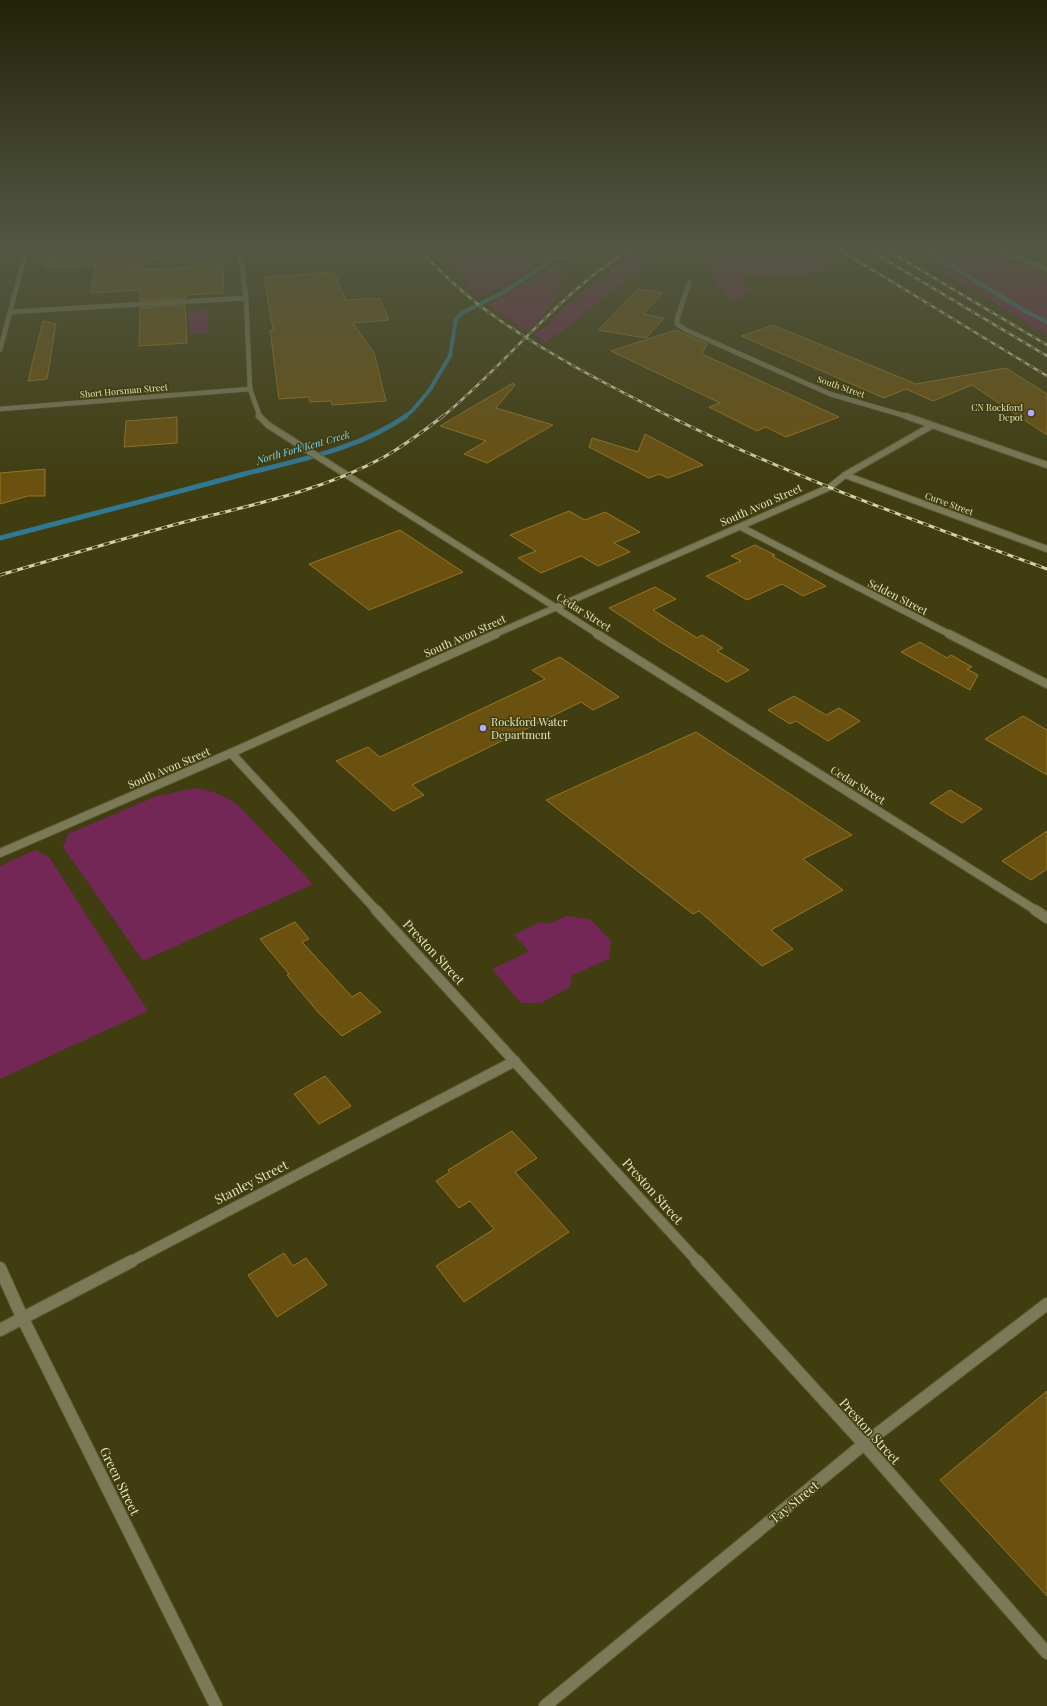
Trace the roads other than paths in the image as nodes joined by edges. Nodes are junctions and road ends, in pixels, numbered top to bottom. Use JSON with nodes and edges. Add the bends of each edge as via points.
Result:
{"nodes":[{"id":1,"x":7,"y":324,"type":"edge"},
{"id":2,"x":247,"y":324,"type":"edge"},
{"id":3,"x":677,"y":324,"type":"edge"},
{"id":4,"x":0,"y":350,"type":"edge"},
{"id":5,"x":250,"y":389,"type":"junction"},
{"id":6,"x":0,"y":409,"type":"edge"},
{"id":7,"x":931,"y":426,"type":"junction"},
{"id":8,"x":1047,"y":466,"type":"edge"},
{"id":9,"x":845,"y":475,"type":"junction"},
{"id":10,"x":741,"y":527,"type":"junction"},
{"id":11,"x":1047,"y":549,"type":"edge"},
{"id":12,"x":555,"y":607,"type":"junction"},
{"id":13,"x":1047,"y":684,"type":"edge"},
{"id":14,"x":231,"y":753,"type":"junction"},
{"id":15,"x":0,"y":853,"type":"edge"},
{"id":16,"x":1047,"y":918,"type":"edge"},
{"id":17,"x":515,"y":1061,"type":"junction"},
{"id":18,"x":0,"y":1268,"type":"edge"},
{"id":19,"x":1047,"y":1304,"type":"edge"},
{"id":20,"x":22,"y":1317,"type":"junction"},
{"id":21,"x":0,"y":1330,"type":"edge"},
{"id":22,"x":864,"y":1444,"type":"junction"},
{"id":23,"x":1047,"y":1653,"type":"edge"},
{"id":24,"x":216,"y":1706,"type":"edge"},
{"id":25,"x":545,"y":1706,"type":"edge"}],
"edges":[{"from":1,"to":4,"type":"street"},
{"from":2,"to":5,"type":"street","name":"Cedar Street"},
{"from":3,"to":7,"type":"street","name":"South Street","via":[[686,330],[830,394],[896,412]]},
{"from":5,"to":6,"type":"street","name":"Short Horsman Street"},
{"from":5,"to":12,"type":"street","name":"Cedar Street","via":[[258,415],[268,425]]},
{"from":7,"to":8,"type":"street","name":"South Street"},
{"from":7,"to":9,"type":"street","name":"South Avon Street"},
{"from":9,"to":10,"type":"street","name":"South Avon Street","via":[[830,488]]},
{"from":9,"to":11,"type":"street","name":"Curve Street"},
{"from":10,"to":12,"type":"street","name":"South Avon Street"},
{"from":10,"to":13,"type":"street","name":"Selden Street"},
{"from":12,"to":14,"type":"street","name":"South Avon Street"},
{"from":12,"to":16,"type":"street","name":"Cedar Street"},
{"from":14,"to":15,"type":"street","name":"South Avon Street"},
{"from":14,"to":17,"type":"street","name":"Preston Street"},
{"from":17,"to":20,"type":"street","name":"Stanley Street"},
{"from":17,"to":22,"type":"street","name":"Preston Street"},
{"from":18,"to":20,"type":"street","name":"Green Street"},
{"from":19,"to":22,"type":"street","name":"Tay Street"},
{"from":20,"to":21,"type":"street","name":"Stanley Street"},
{"from":20,"to":24,"type":"street","name":"Green Street"},
{"from":22,"to":23,"type":"street","name":"Preston Street"},
{"from":22,"to":25,"type":"street","name":"Tay Street"}]}
